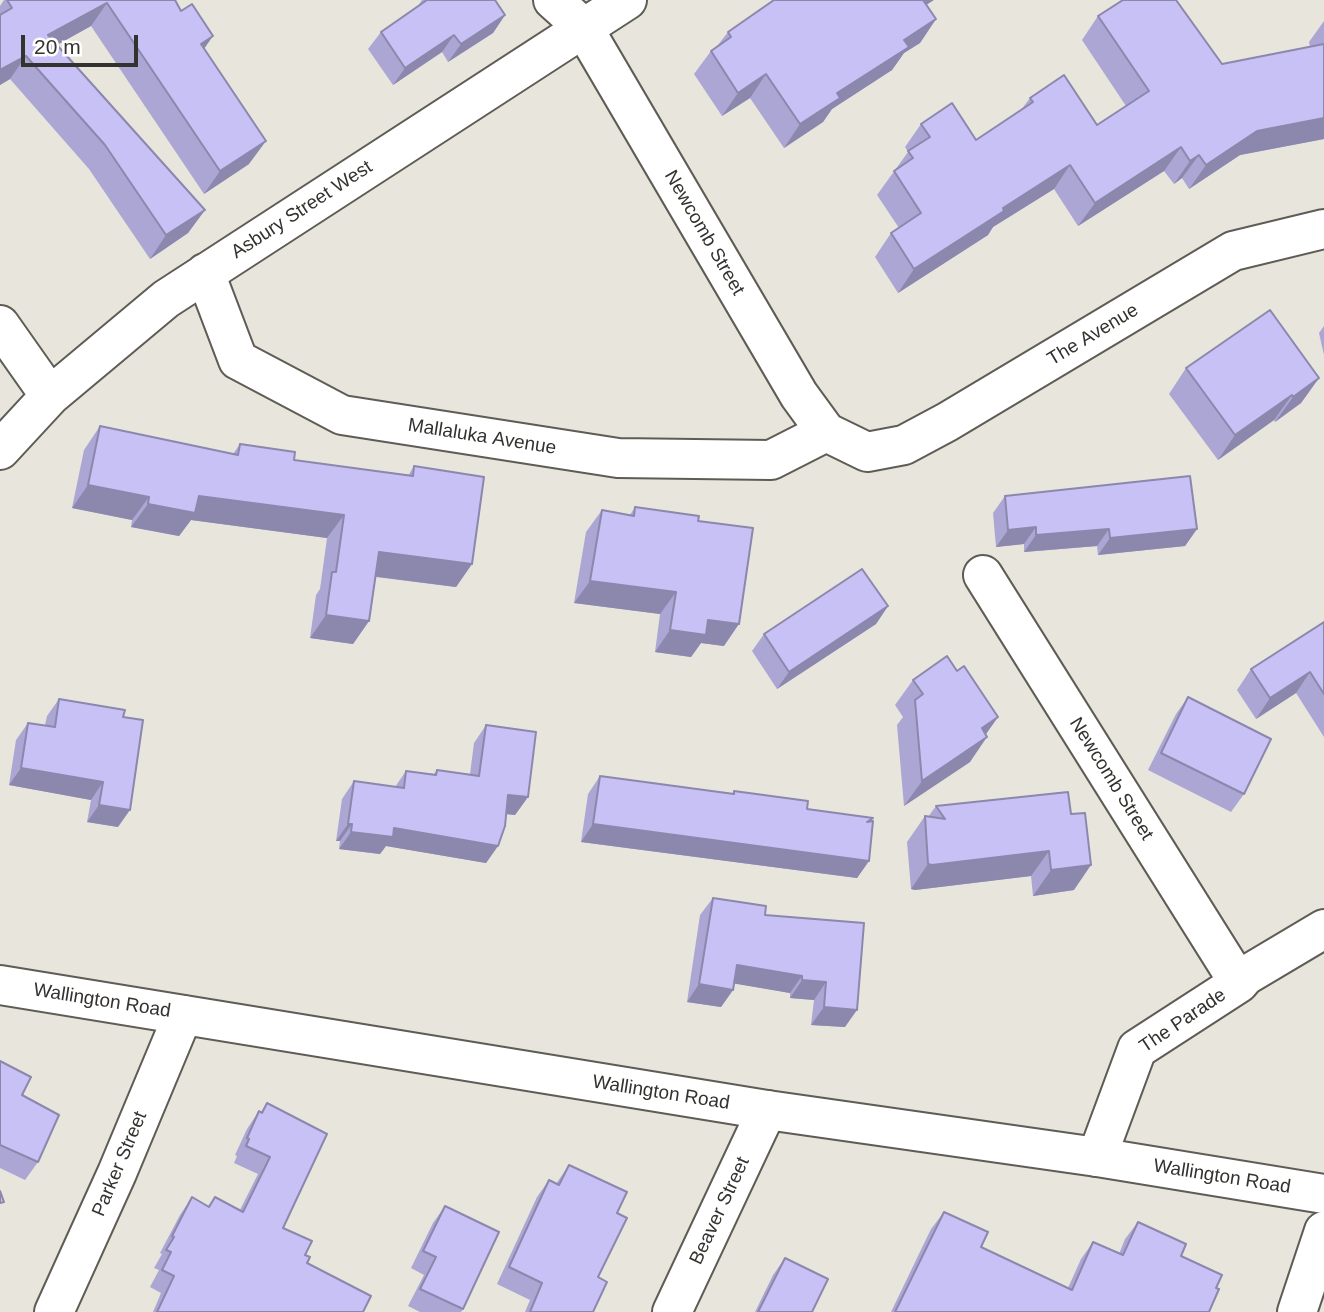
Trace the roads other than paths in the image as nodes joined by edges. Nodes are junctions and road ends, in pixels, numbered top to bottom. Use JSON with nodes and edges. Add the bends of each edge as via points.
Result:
{"nodes":[{"id":1,"x":553,"y":0,"type":"edge"},
{"id":2,"x":626,"y":0,"type":"edge"},
{"id":3,"x":583,"y":27,"type":"junction"},
{"id":4,"x":1324,"y":229,"type":"edge"},
{"id":5,"x":205,"y":273,"type":"junction"},
{"id":6,"x":0,"y":326,"type":"edge"},
{"id":7,"x":50,"y":396,"type":"junction"},
{"id":8,"x":826,"y":432,"type":"junction"},
{"id":9,"x":0,"y":450,"type":"edge"},
{"id":10,"x":867,"y":453,"type":"joint"},
{"id":11,"x":983,"y":575,"type":"dead end"},
{"id":12,"x":1324,"y":929,"type":"edge"},
{"id":13,"x":1240,"y":983,"type":"junction"},
{"id":14,"x":0,"y":985,"type":"edge"},
{"id":15,"x":183,"y":1015,"type":"junction"},
{"id":16,"x":767,"y":1110,"type":"junction"},
{"id":17,"x":1097,"y":1157,"type":"junction"},
{"id":18,"x":1324,"y":1194,"type":"edge"},
{"id":19,"x":1324,"y":1231,"type":"edge"},
{"id":20,"x":54,"y":1312,"type":"edge"},
{"id":21,"x":673,"y":1312,"type":"edge"},
{"id":22,"x":1297,"y":1312,"type":"edge"}],
"edges":[{"from":1,"to":3,"type":"street","name":"Newcomb Street"},
{"from":2,"to":3,"type":"street","name":"Asbury Street West"},
{"from":3,"to":5,"type":"street","name":"Asbury Street West"},
{"from":3,"to":8,"type":"street","name":"Newcomb Street","via":[[799,396]]},
{"from":4,"to":10,"type":"street","name":"The Avenue","via":[[1233,251],[947,422],[904,445]]},
{"from":5,"to":7,"type":"street","name":"Asbury Street West","via":[[166,299]]},
{"from":5,"to":8,"type":"street","name":"Mallaluka Avenue","via":[[238,360],[342,415],[618,458],[771,460]]},
{"from":6,"to":7,"type":"street"},
{"from":7,"to":9,"type":"street","name":"Asbury Street West"},
{"from":8,"to":10,"type":"street","name":"Newcomb Street"},
{"from":11,"to":13,"type":"street","name":"Newcomb Street"},
{"from":12,"to":13,"type":"street","name":"The Parade"},
{"from":13,"to":17,"type":"street","name":"The Parade","via":[[1137,1049]]},
{"from":14,"to":15,"type":"street","name":"Wallington Road"},
{"from":15,"to":16,"type":"street","name":"Wallington Road"},
{"from":15,"to":20,"type":"street","name":"Parker Street"},
{"from":16,"to":17,"type":"street","name":"Wallington Road"},
{"from":16,"to":21,"type":"street","name":"Beaver Street"},
{"from":17,"to":18,"type":"street","name":"Wallington Road"},
{"from":19,"to":22,"type":"street"}]}
